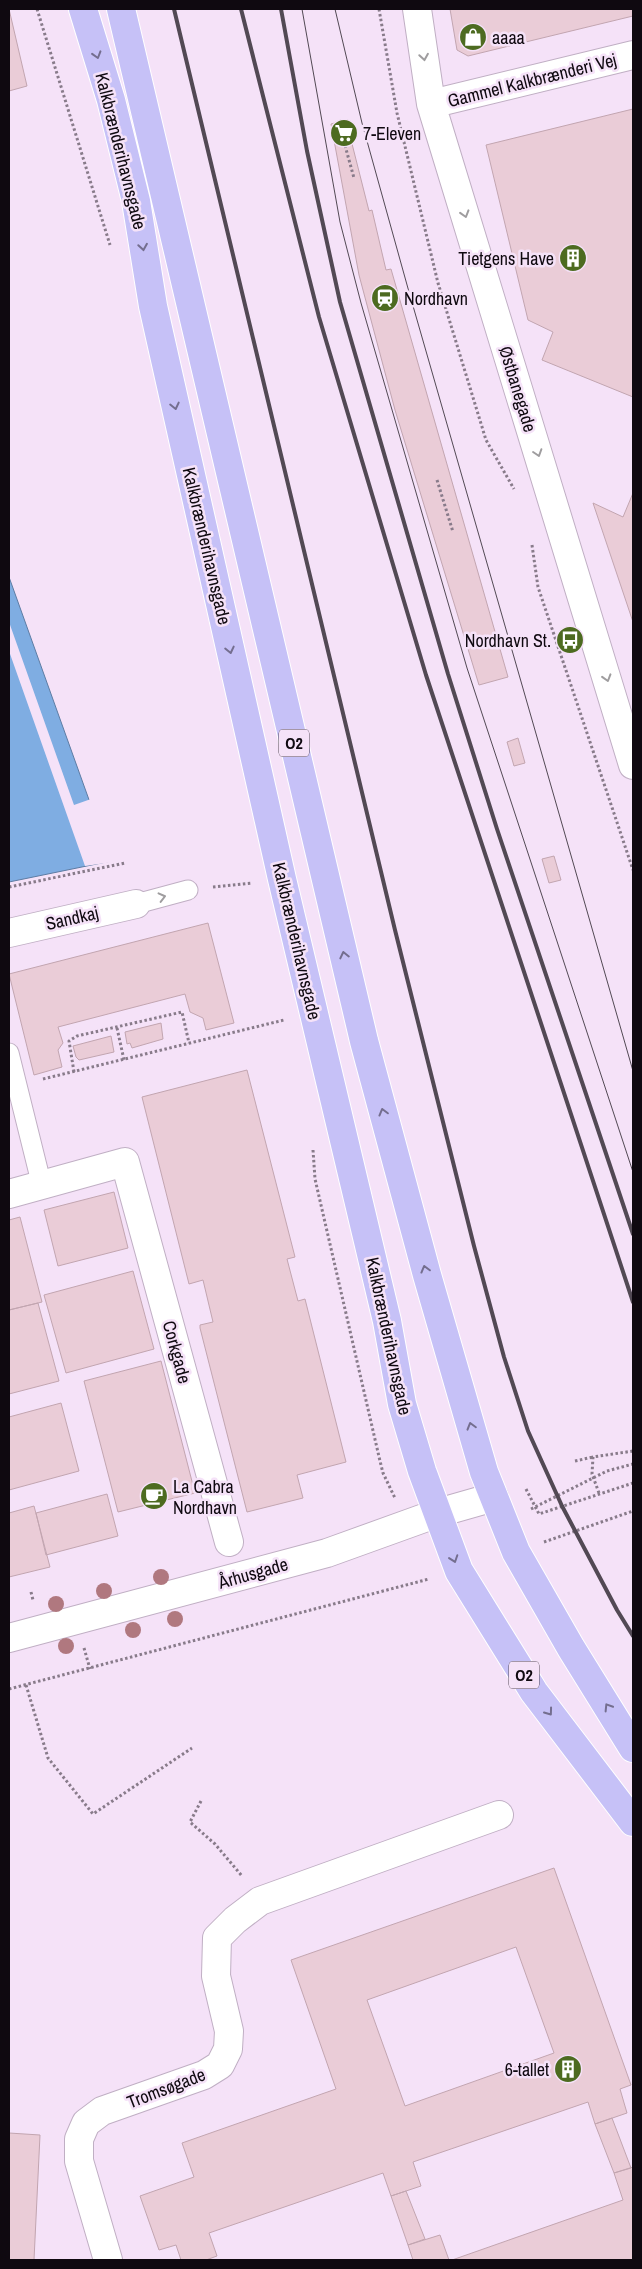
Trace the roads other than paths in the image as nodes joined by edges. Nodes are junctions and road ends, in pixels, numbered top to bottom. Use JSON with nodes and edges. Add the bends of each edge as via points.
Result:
{"nodes":[{"id":1,"x":83,"y":9,"type":"edge"},
{"id":2,"x":121,"y":9,"type":"edge"},
{"id":3,"x":417,"y":9,"type":"edge"},
{"id":4,"x":633,"y":55,"type":"edge"},
{"id":5,"x":431,"y":104,"type":"junction"},
{"id":6,"x":633,"y":766,"type":"edge"},
{"id":7,"x":188,"y":890,"type":"road end"},
{"id":8,"x":136,"y":904,"type":"joint"},
{"id":9,"x":9,"y":933,"type":"edge"},
{"id":10,"x":9,"y":1053,"type":"edge"},
{"id":11,"x":42,"y":1186,"type":"junction"},
{"id":12,"x":9,"y":1194,"type":"edge"},
{"id":13,"x":494,"y":1497,"type":"junction"},
{"id":14,"x":438,"y":1513,"type":"junction"},
{"id":15,"x":229,"y":1542,"type":"dead end"},
{"id":16,"x":9,"y":1638,"type":"edge"},
{"id":17,"x":633,"y":1748,"type":"edge"},
{"id":18,"x":499,"y":1815,"type":"dead end"},
{"id":19,"x":633,"y":1822,"type":"edge"},
{"id":20,"x":108,"y":2260,"type":"edge"}],
"edges":[{"from":1,"to":14,"type":"main road","name":"Kalkbrænderihavnsgade","number":"O2","one_way":true,"via":[[111,100],[136,201],[153,306],[282,879],[387,1321],[402,1404]]},
{"from":13,"to":2,"type":"main road","name":"Kalkbrænderihavnsgade","number":"O2","one_way":true,"via":[[427,1276],[364,1041]]},
{"from":3,"to":5,"type":"street","name":"Østbanegade","one_way":true},
{"from":4,"to":5,"type":"street","name":"Gammel Kalkbrænderi Vej"},
{"from":5,"to":6,"type":"street","name":"Østbanegade","one_way":true},
{"from":8,"to":7,"type":"lane","one_way":true},
{"from":8,"to":9,"type":"street","name":"Sandkaj"},
{"from":10,"to":11,"type":"lane"},
{"from":11,"to":12,"type":"street"},
{"from":11,"to":15,"type":"street","name":"Corkgade","via":[[125,1162]]},
{"from":13,"to":14,"type":"street","name":"Århusgade"},
{"from":17,"to":13,"type":"main road","name":"Kalkbrænderihavnsgade","number":"O2","one_way":true,"via":[[516,1552]]},
{"from":14,"to":16,"type":"street","name":"Århusgade","via":[[327,1553]]},
{"from":14,"to":19,"type":"main road","name":"Kalkbrænderihavnsgade","number":"O2","one_way":true,"via":[[458,1571],[534,1692]]},
{"from":18,"to":20,"type":"street","name":"Tromsøgade","via":[[260,1901],[234,1920],[217,1938],[216,1976],[229,2031],[228,2049],[220,2065],[204,2075],[102,2111],[86,2123],[79,2139],[79,2161]]}]}
